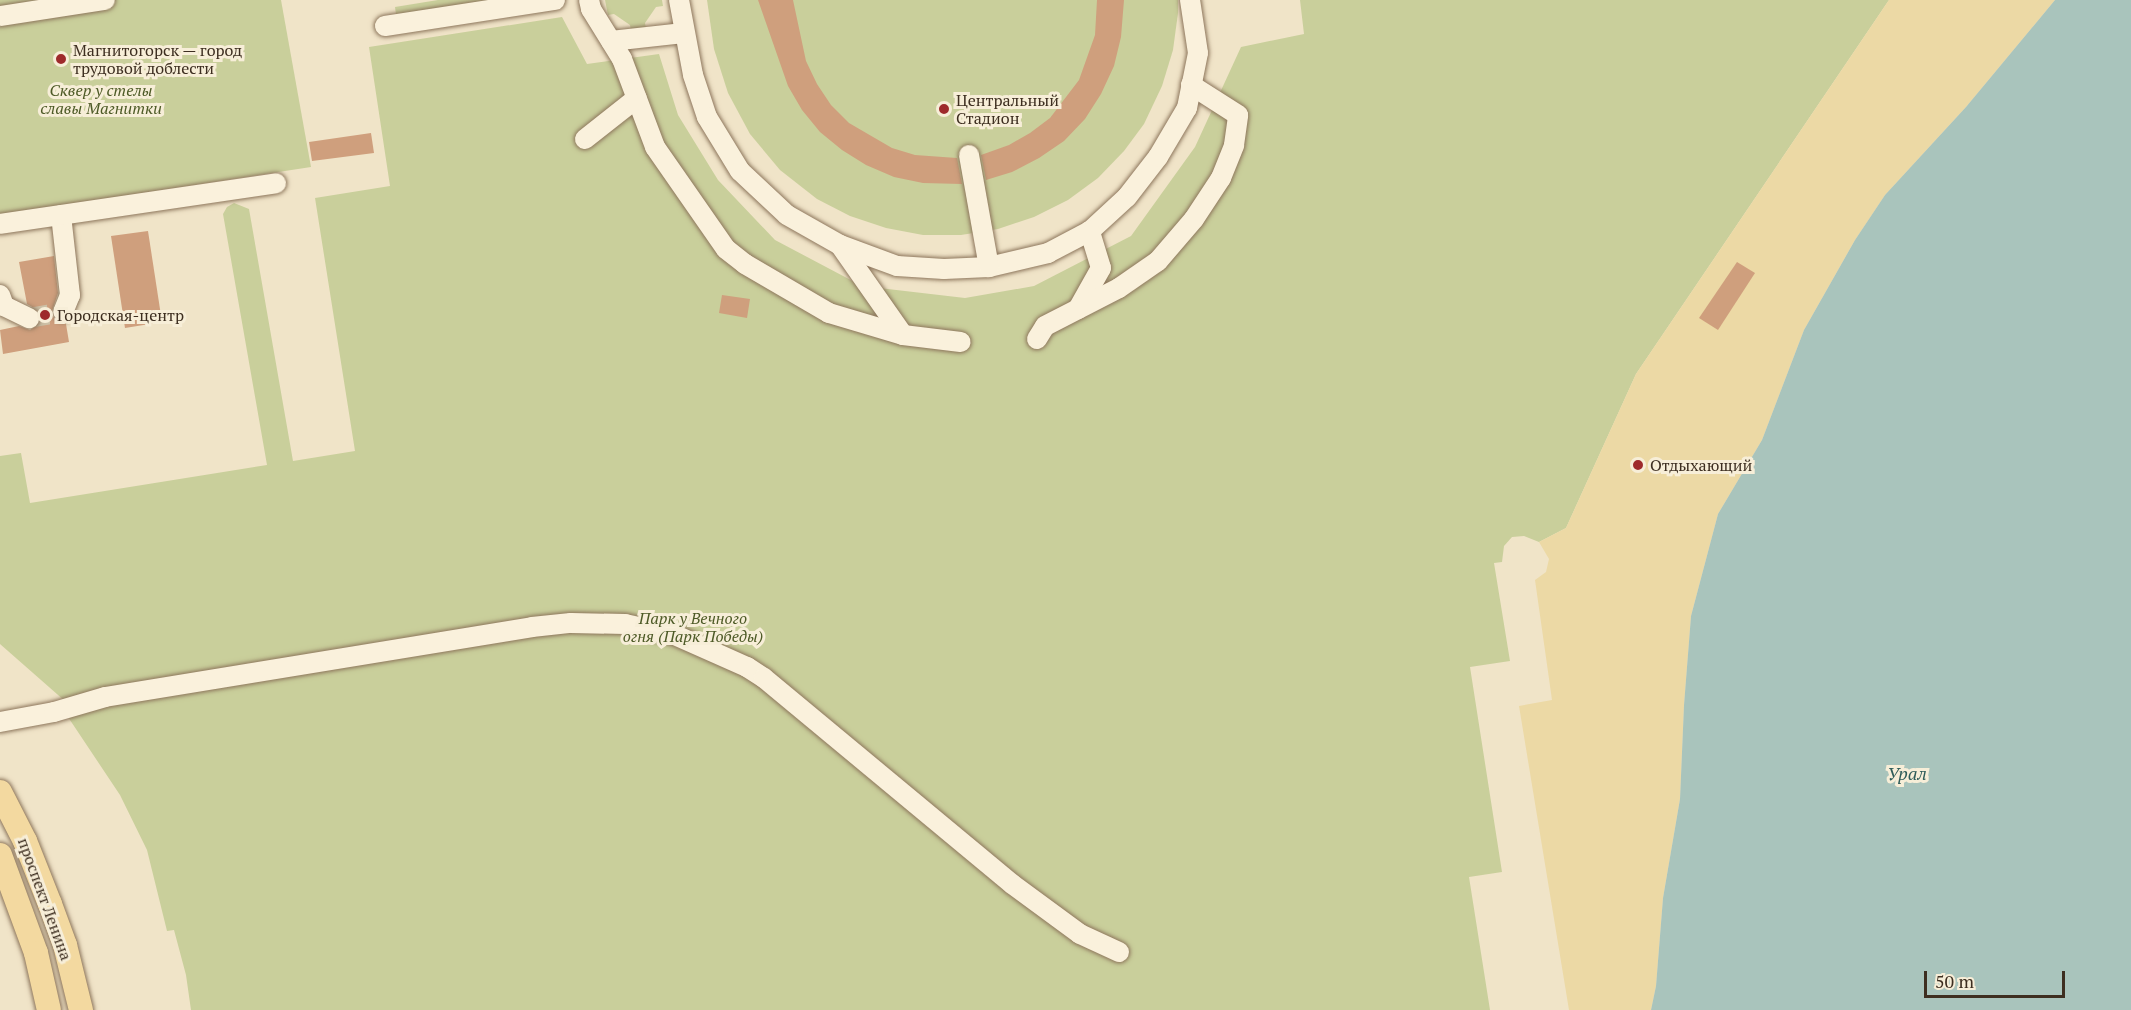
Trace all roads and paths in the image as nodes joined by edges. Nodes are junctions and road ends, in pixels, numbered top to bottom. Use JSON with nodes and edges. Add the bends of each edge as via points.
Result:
{"nodes":[{"id":1,"x":105,"y":0,"type":"edge"},
{"id":2,"x":555,"y":0,"type":"edge"},
{"id":3,"x":589,"y":0,"type":"edge"},
{"id":4,"x":679,"y":0,"type":"edge"},
{"id":5,"x":1190,"y":0,"type":"edge"},
{"id":6,"x":78,"y":2,"type":"edge"},
{"id":7,"x":0,"y":16,"type":"edge"},
{"id":8,"x":385,"y":26,"type":"dead end"},
{"id":9,"x":684,"y":33,"type":"junction"},
{"id":10,"x":611,"y":41,"type":"junction"},
{"id":11,"x":1191,"y":85,"type":"junction"},
{"id":12,"x":637,"y":98,"type":"junction"},
{"id":13,"x":585,"y":139,"type":"dead end"},
{"id":14,"x":969,"y":155,"type":"dead end"},
{"id":15,"x":276,"y":183,"type":"dead end"},
{"id":16,"x":61,"y":214,"type":"junction"},
{"id":17,"x":0,"y":224,"type":"edge"},
{"id":18,"x":1090,"y":231,"type":"junction"},
{"id":19,"x":840,"y":245,"type":"junction"},
{"id":20,"x":988,"y":267,"type":"junction"},
{"id":21,"x":0,"y":295,"type":"edge"},
{"id":22,"x":1077,"y":309,"type":"junction"},
{"id":23,"x":63,"y":312,"type":"dead end"},
{"id":24,"x":29,"y":318,"type":"tunnel mouth"},
{"id":25,"x":903,"y":335,"type":"junction"},
{"id":26,"x":1037,"y":339,"type":"dead end"},
{"id":27,"x":961,"y":342,"type":"dead end"},
{"id":28,"x":0,"y":723,"type":"edge"},
{"id":29,"x":0,"y":792,"type":"edge"},
{"id":30,"x":0,"y":855,"type":"edge"},
{"id":31,"x":1119,"y":952,"type":"dead end"},
{"id":32,"x":49,"y":1010,"type":"edge"},
{"id":33,"x":81,"y":1010,"type":"edge"}],
"edges":[{"from":1,"to":6,"type":"lane"},
{"from":2,"to":8,"type":"lane"},
{"from":3,"to":10,"type":"lane"},
{"from":4,"to":9,"type":"lane"},
{"from":5,"to":11,"type":"lane","via":[[1198,52]]},
{"from":6,"to":7,"type":"lane"},
{"from":9,"to":10,"type":"lane"},
{"from":9,"to":19,"type":"lane","via":[[708,117],[740,171],[787,215]]},
{"from":10,"to":12,"type":"lane"},
{"from":11,"to":18,"type":"lane","via":[[1187,108],[1158,157],[1127,197]]},
{"from":11,"to":22,"type":"lane","via":[[1238,115],[1234,145],[1221,178],[1194,219],[1158,261],[1119,288]]},
{"from":12,"to":13,"type":"lane"},
{"from":12,"to":25,"type":"lane","via":[[655,147],[726,249],[829,313]]},
{"from":14,"to":20,"type":"lane"},
{"from":15,"to":16,"type":"lane"},
{"from":16,"to":17,"type":"lane"},
{"from":16,"to":23,"type":"lane","via":[[70,295]]},
{"from":18,"to":20,"type":"lane","via":[[1048,253]]},
{"from":18,"to":22,"type":"lane","via":[[1101,268]]},
{"from":19,"to":20,"type":"lane","via":[[897,266]]},
{"from":19,"to":25,"type":"lane"},
{"from":21,"to":24,"type":"lane","via":[[4,306]]},
{"from":22,"to":26,"type":"lane","via":[[1045,326]]},
{"from":25,"to":27,"type":"lane"},
{"from":28,"to":31,"type":"lane","via":[[105,697],[520,629],[571,623],[624,624],[675,635],[764,678],[1012,884],[1080,934]]},
{"from":29,"to":33,"type":"main road","name":"проспект Ленина","via":[[50,904]]},
{"from":30,"to":32,"type":"main road","name":"проспект Ленина","via":[[36,953]]}]}
